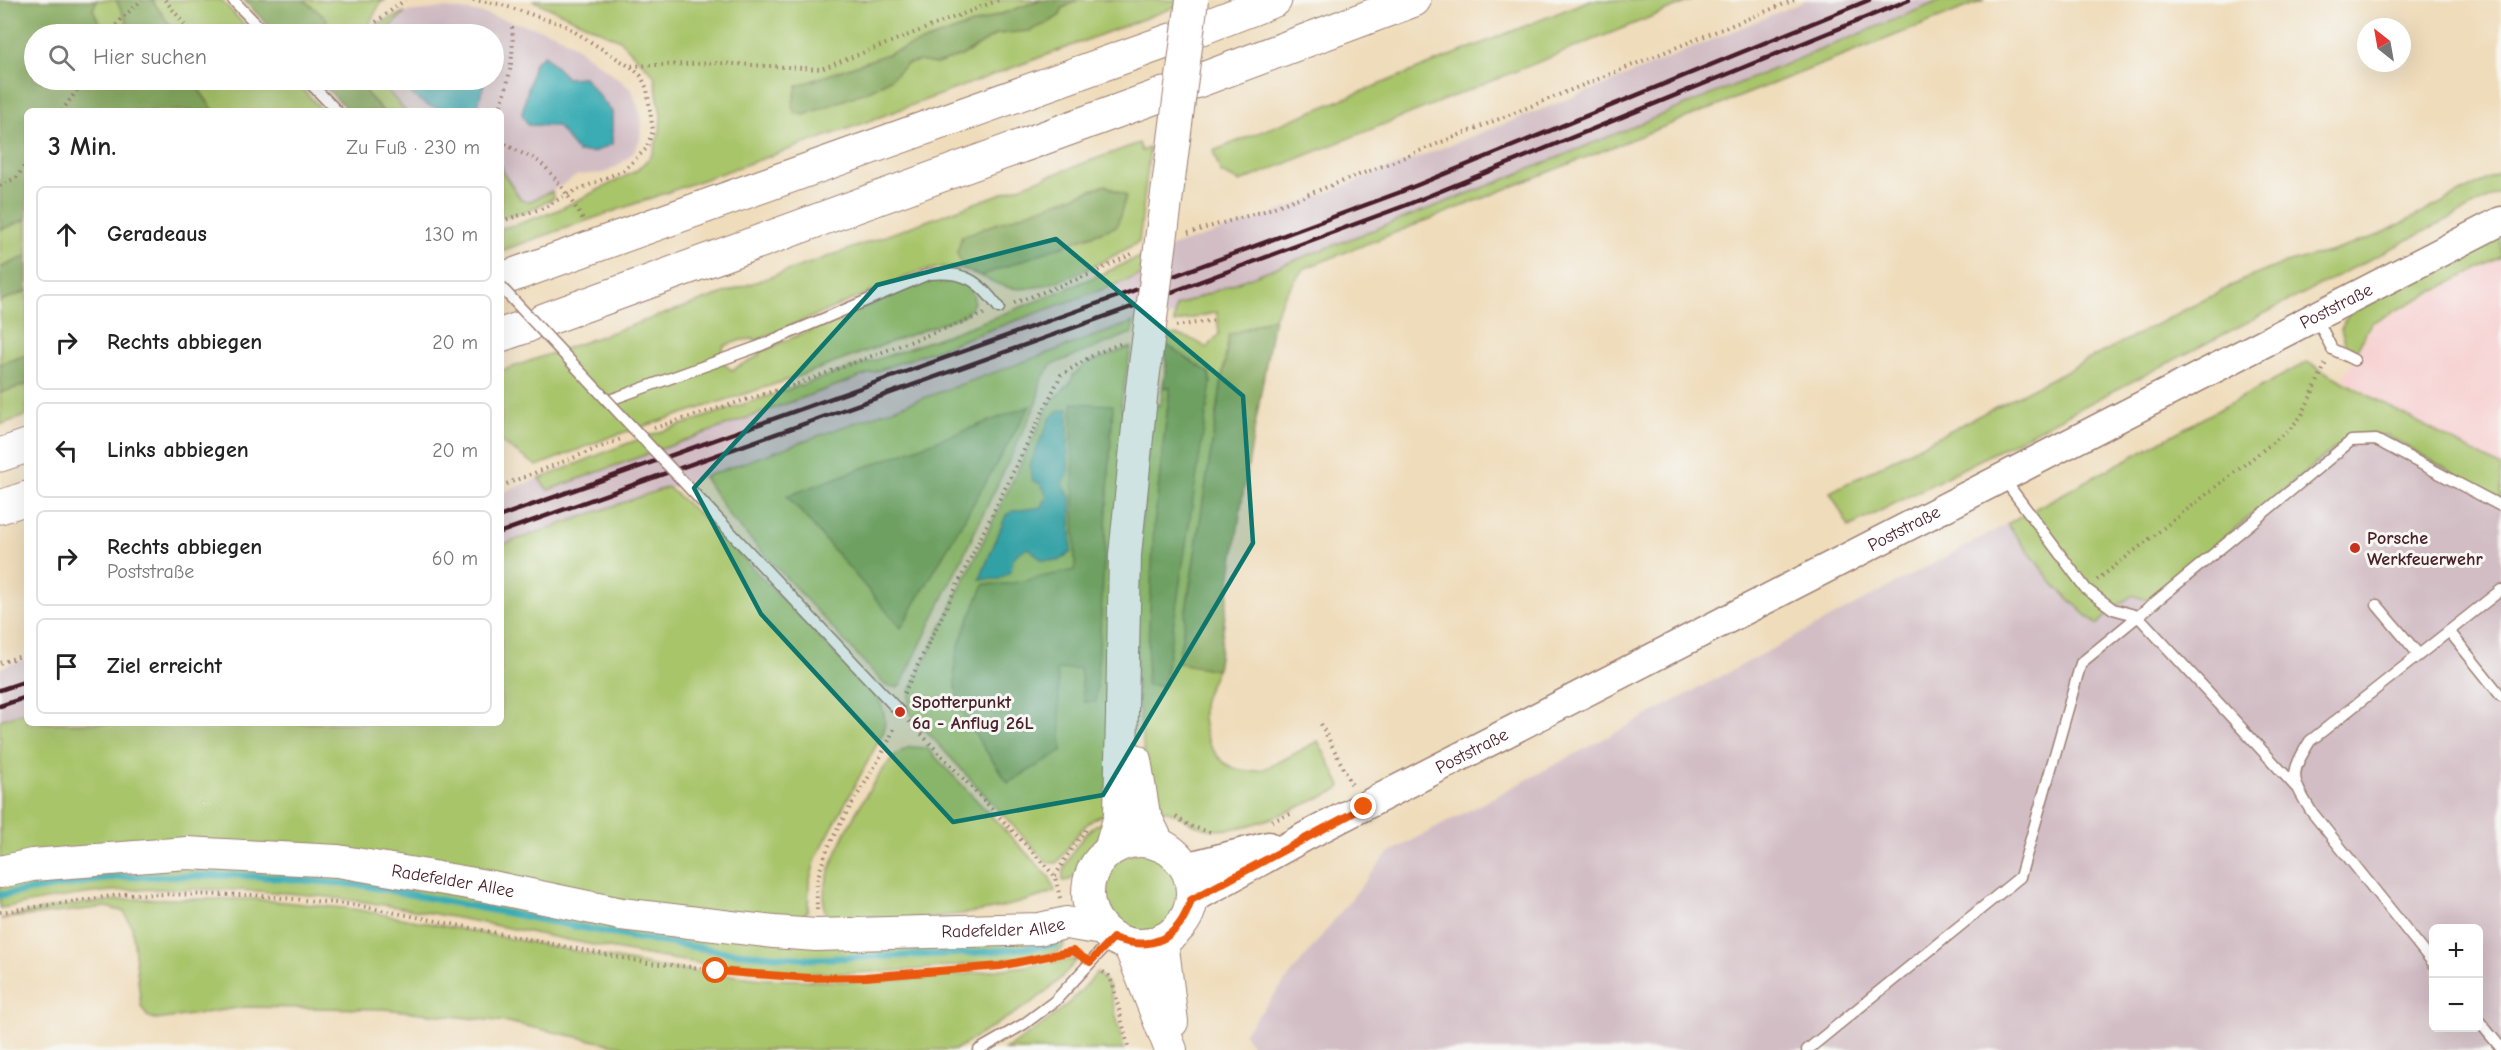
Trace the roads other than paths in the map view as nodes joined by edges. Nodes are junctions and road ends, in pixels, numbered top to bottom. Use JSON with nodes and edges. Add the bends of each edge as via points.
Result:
{"nodes":[{"id":1,"x":233,"y":0,"type":"edge"},
{"id":2,"x":1275,"y":0,"type":"edge"},
{"id":3,"x":1414,"y":0,"type":"edge"},
{"id":4,"x":1197,"y":14,"type":"edge"},
{"id":5,"x":256,"y":24,"type":"edge"},
{"id":6,"x":1171,"y":40,"type":"dead end"},
{"id":7,"x":1196,"y":82,"type":"dead end"},
{"id":8,"x":317,"y":90,"type":"edge"},
{"id":9,"x":1164,"y":94,"type":"dead end"},
{"id":10,"x":334,"y":108,"type":"edge"},
{"id":11,"x":2501,"y":221,"type":"edge"},
{"id":12,"x":504,"y":283,"type":"edge"},
{"id":13,"x":504,"y":284,"type":"edge"},
{"id":14,"x":999,"y":308,"type":"road end"},
{"id":15,"x":2316,"y":317,"type":"junction"},
{"id":16,"x":524,"y":327,"type":"edge"},
{"id":17,"x":2354,"y":360,"type":"dead end"},
{"id":18,"x":607,"y":401,"type":"junction"},
{"id":19,"x":24,"y":447,"type":"edge"},
{"id":20,"x":0,"y":455,"type":"edge"},
{"id":21,"x":2003,"y":478,"type":"junction"},
{"id":22,"x":24,"y":499,"type":"edge"},
{"id":23,"x":2501,"y":506,"type":"edge"},
{"id":24,"x":0,"y":507,"type":"edge"},
{"id":25,"x":2501,"y":590,"type":"edge"},
{"id":26,"x":2377,"y":605,"type":"dead end"},
{"id":27,"x":2138,"y":616,"type":"junction"},
{"id":28,"x":2449,"y":631,"type":"junction"},
{"id":29,"x":2419,"y":655,"type":"junction"},
{"id":30,"x":1124,"y":693,"type":"junction"},
{"id":31,"x":2501,"y":696,"type":"edge"},
{"id":32,"x":900,"y":712,"type":"road end"},
{"id":33,"x":2296,"y":787,"type":"junction"},
{"id":34,"x":1308,"y":835,"type":"junction"},
{"id":35,"x":1159,"y":845,"type":"junction"},
{"id":36,"x":1110,"y":850,"type":"junction"},
{"id":37,"x":1185,"y":867,"type":"junction"},
{"id":38,"x":0,"y":872,"type":"edge"},
{"id":39,"x":1087,"y":893,"type":"junction"},
{"id":40,"x":1191,"y":900,"type":"junction"},
{"id":41,"x":903,"y":933,"type":"junction"},
{"id":42,"x":1115,"y":937,"type":"junction"},
{"id":43,"x":1162,"y":939,"type":"junction"},
{"id":44,"x":2429,"y":959,"type":"edge"},
{"id":45,"x":2483,"y":1026,"type":"edge"},
{"id":46,"x":2501,"y":1048,"type":"edge"},
{"id":47,"x":979,"y":1050,"type":"edge"},
{"id":48,"x":1173,"y":1050,"type":"edge"},
{"id":49,"x":1807,"y":1050,"type":"edge"}],
"edges":[{"from":1,"to":5,"type":"lane"},
{"from":2,"to":4,"type":"highway"},
{"from":3,"to":7,"type":"highway"},
{"from":4,"to":30,"type":"main road","bridge":true,"via":[[1142,388],[1125,555]]},
{"from":6,"to":12,"type":"highway"},
{"from":8,"to":10,"type":"lane"},
{"from":9,"to":16,"type":"highway"},
{"from":11,"to":15,"type":"street","name":"Poststraße"},
{"from":13,"to":18,"type":"lane","bridge":true},
{"from":14,"to":18,"type":"lane","via":[[984,288],[963,276],[929,274],[757,347]]},
{"from":15,"to":17,"type":"lane","via":[[2332,349]]},
{"from":15,"to":21,"type":"street","name":"Poststraße"},
{"from":18,"to":32,"type":"lane","bridge":true},
{"from":19,"to":20,"type":"highway"},
{"from":21,"to":27,"type":"lane","via":[[2086,588],[2113,609]]},
{"from":21,"to":34,"type":"street","name":"Poststraße"},
{"from":22,"to":24,"type":"highway"},
{"from":23,"to":27,"type":"lane","via":[[2376,440],[2351,441]]},
{"from":25,"to":28,"type":"lane"},
{"from":26,"to":29,"type":"lane"},
{"from":27,"to":33,"type":"lane"},
{"from":27,"to":49,"type":"lane","via":[[2080,663],[2020,877]]},
{"from":28,"to":29,"type":"lane"},
{"from":28,"to":31,"type":"lane"},
{"from":29,"to":33,"type":"lane","via":[[2310,741],[2295,765]]},
{"from":30,"to":35,"type":"main road","via":[[1144,813]]},
{"from":30,"to":36,"type":"main road","via":[[1120,816]]},
{"from":33,"to":44,"type":"lane"},
{"from":34,"to":37,"type":"street","name":"Poststraße"},
{"from":34,"to":40,"type":"street","name":"Poststraße"},
{"from":35,"to":36,"type":"main road","via":[[1143,841]]},
{"from":35,"to":37,"type":"main road"},
{"from":36,"to":39,"type":"main road","via":[[1098,862]]},
{"from":37,"to":40,"type":"main road","via":[[1191,882]]},
{"from":38,"to":41,"type":"main road","name":"Radefelder Allee","via":[[32,865],[187,853],[338,861],[621,914],[816,935]]},
{"from":39,"to":41,"type":"main road","name":"Radefelder Allee","via":[[1031,911]]},
{"from":39,"to":42,"type":"main road","via":[[1092,913]]},
{"from":40,"to":43,"type":"main road","via":[[1176,930]]},
{"from":41,"to":42,"type":"main road","name":"Radefelder Allee","via":[[1039,929],[1066,923]]},
{"from":42,"to":43,"type":"main road","via":[[1146,944]]},
{"from":42,"to":47,"type":"lane","via":[[1054,1000],[1024,1024]]},
{"from":42,"to":48,"type":"main road"},
{"from":43,"to":48,"type":"main road"},
{"from":45,"to":46,"type":"lane"}]}
